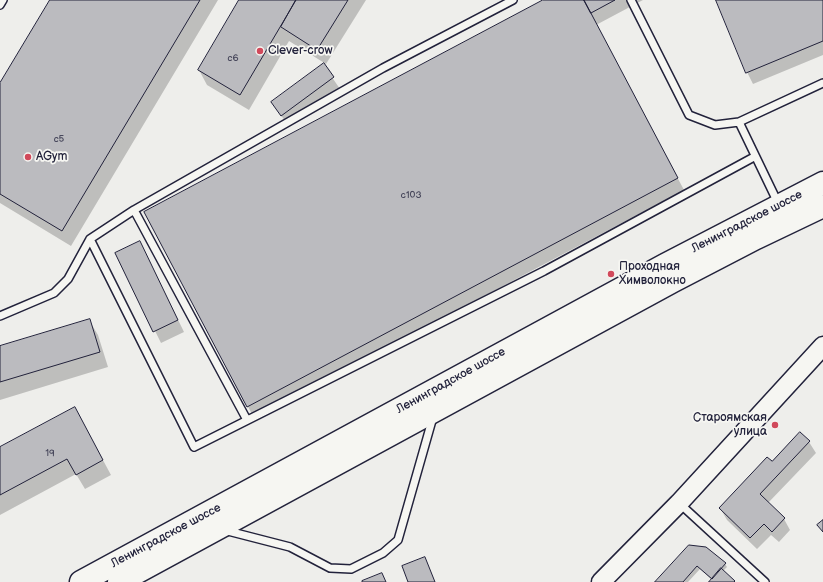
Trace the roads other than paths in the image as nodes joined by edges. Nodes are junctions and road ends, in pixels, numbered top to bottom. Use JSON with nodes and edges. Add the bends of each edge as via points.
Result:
{"nodes":[{"id":1,"x":3,"y":0,"type":"edge"},
{"id":2,"x":513,"y":0,"type":"edge"},
{"id":3,"x":631,"y":0,"type":"edge"},
{"id":4,"x":0,"y":5,"type":"edge"},
{"id":5,"x":823,"y":83,"type":"edge"},
{"id":6,"x":739,"y":122,"type":"junction"},
{"id":7,"x":754,"y":157,"type":"junction"},
{"id":8,"x":823,"y":183,"type":"edge"},
{"id":9,"x":779,"y":205,"type":"junction"},
{"id":10,"x":823,"y":206,"type":"edge"},
{"id":11,"x":134,"y":210,"type":"junction"},
{"id":12,"x":90,"y":239,"type":"junction"},
{"id":13,"x":0,"y":316,"type":"edge"},
{"id":14,"x":823,"y":346,"type":"edge"},
{"id":15,"x":435,"y":409,"type":"junction"},
{"id":16,"x":247,"y":420,"type":"junction"},
{"id":17,"x":679,"y":503,"type":"junction"},
{"id":18,"x":218,"y":528,"type":"junction"},
{"id":19,"x":81,"y":582,"type":"edge"},
{"id":20,"x":119,"y":582,"type":"edge"},
{"id":21,"x":601,"y":582,"type":"edge"},
{"id":22,"x":765,"y":582,"type":"edge"}],
"edges":[{"from":1,"to":4,"type":"lane"},
{"from":2,"to":11,"type":"lane","via":[[383,68]]},
{"from":3,"to":6,"type":"lane","via":[[689,115],[715,125]]},
{"from":5,"to":6,"type":"lane"},
{"from":6,"to":7,"type":"lane"},
{"from":7,"to":9,"type":"lane"},
{"from":7,"to":16,"type":"lane","via":[[544,270]]},
{"from":8,"to":9,"type":"highway","name":"Ленинградское шоссе"},
{"from":9,"to":19,"type":"highway","name":"Ленинградское шоссе"},
{"from":10,"to":15,"type":"highway","name":"Ленинградское шоссе","via":[[708,263]]},
{"from":11,"to":12,"type":"lane"},
{"from":11,"to":16,"type":"lane"},
{"from":12,"to":13,"type":"lane","via":[[68,279],[54,293]]},
{"from":12,"to":16,"type":"lane","via":[[194,447]]},
{"from":14,"to":17,"type":"street"},
{"from":15,"to":18,"type":"highway","name":"Ленинградское шоссе"},
{"from":15,"to":18,"type":"lane","via":[[398,540],[383,553],[351,569],[330,568],[290,547]]},
{"from":17,"to":21,"type":"street"},
{"from":17,"to":22,"type":"lane"},
{"from":18,"to":20,"type":"highway","name":"Ленинградское шоссе"}]}
